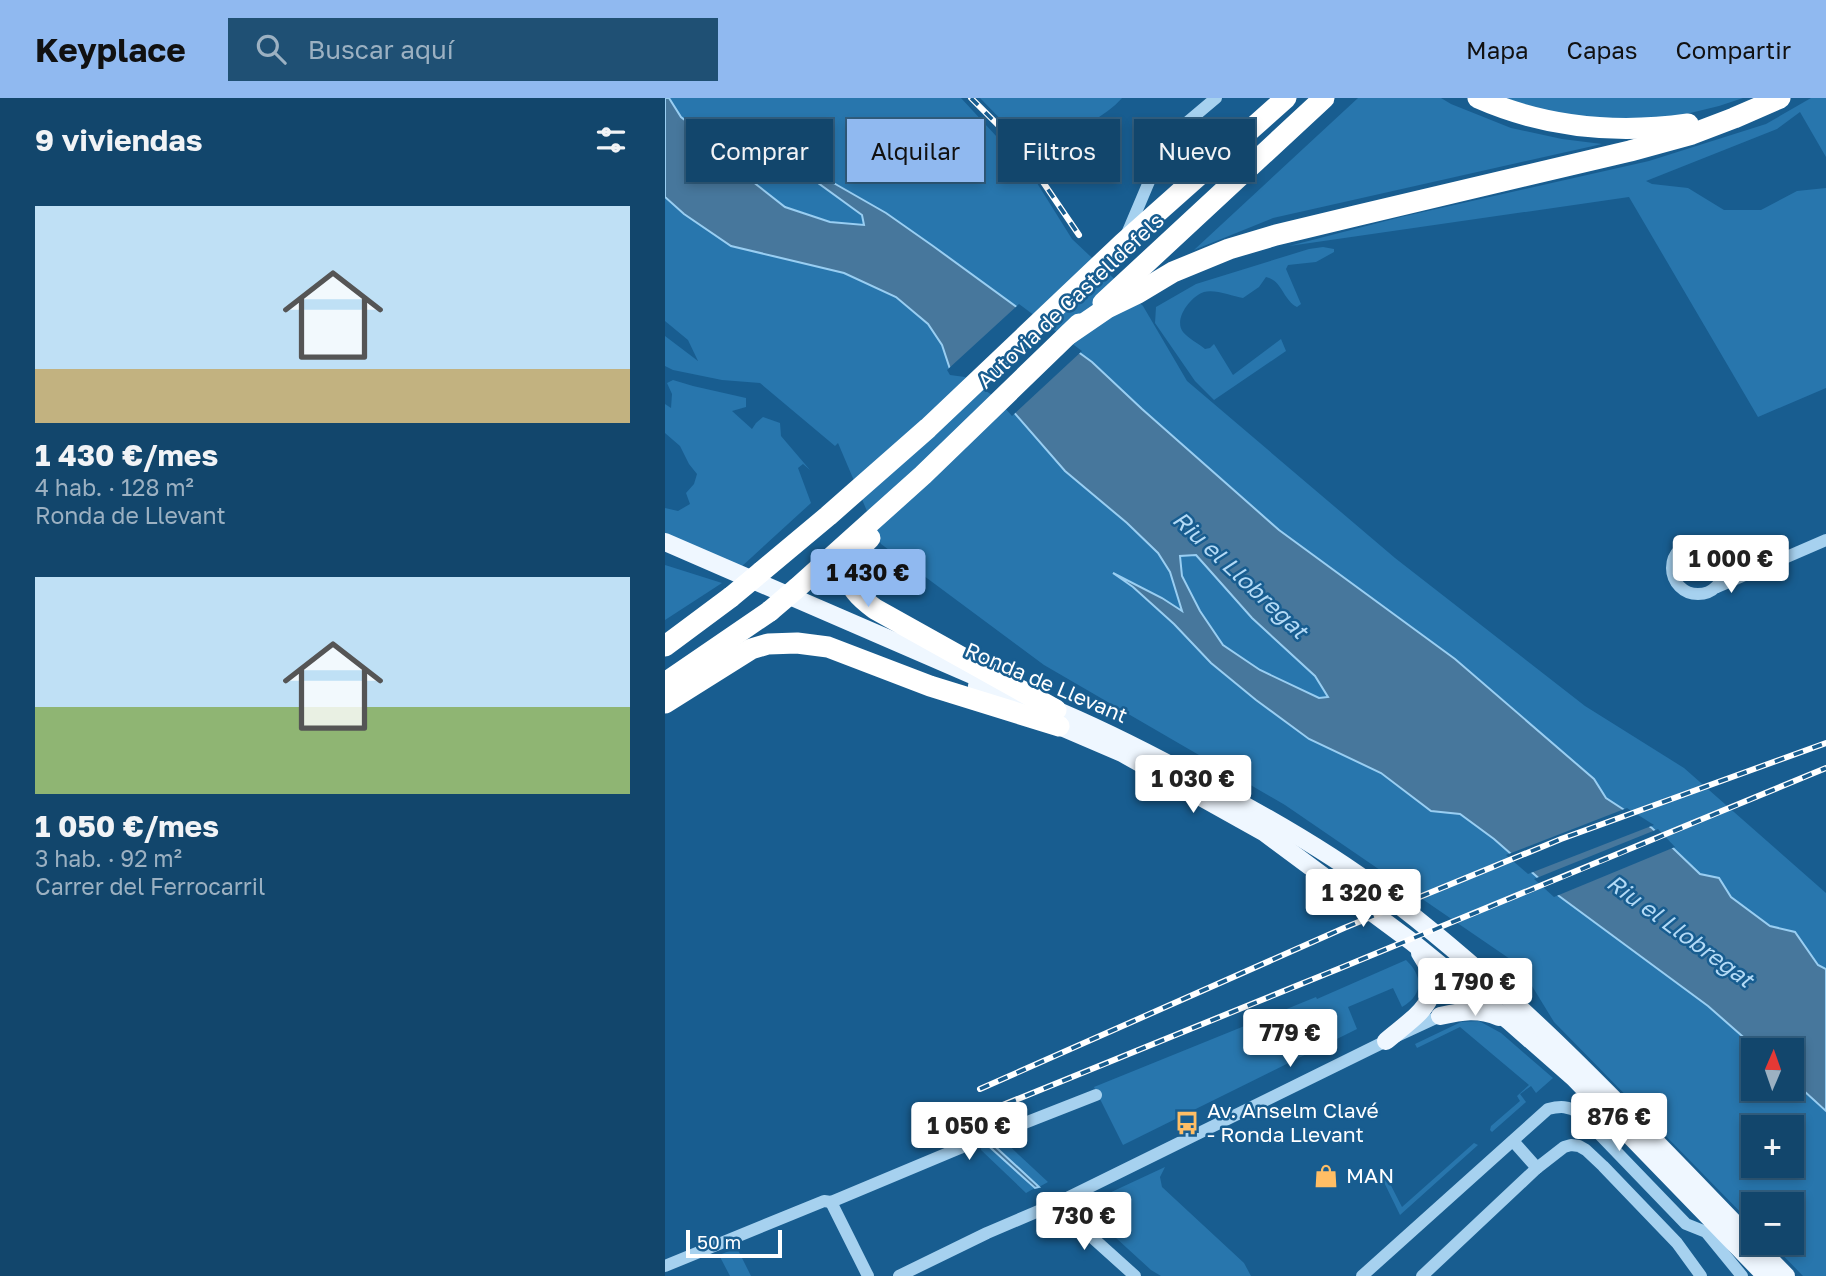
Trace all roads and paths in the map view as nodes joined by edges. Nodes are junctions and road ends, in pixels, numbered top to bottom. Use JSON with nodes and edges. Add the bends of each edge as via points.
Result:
{"nodes":[{"id":1,"x":1216,"y":98,"type":"edge"},
{"id":2,"x":1286,"y":98,"type":"edge"},
{"id":3,"x":1324,"y":98,"type":"edge"},
{"id":4,"x":1478,"y":98,"type":"edge"},
{"id":5,"x":1779,"y":98,"type":"edge"},
{"id":6,"x":1123,"y":243,"type":"junction"},
{"id":7,"x":1138,"y":293,"type":"junction"},
{"id":8,"x":1069,"y":334,"type":"junction"},
{"id":9,"x":1824,"y":541,"type":"edge"},
{"id":10,"x":665,"y":542,"type":"edge"},
{"id":11,"x":855,"y":544,"type":"junction"},
{"id":12,"x":1717,"y":550,"type":"junction"},
{"id":13,"x":665,"y":552,"type":"edge"},
{"id":14,"x":1713,"y":589,"type":"junction"},
{"id":15,"x":665,"y":646,"type":"edge"},
{"id":16,"x":665,"y":683,"type":"edge"},
{"id":17,"x":665,"y":703,"type":"edge"},
{"id":18,"x":1058,"y":718,"type":"junction"},
{"id":19,"x":1412,"y":942,"type":"junction"},
{"id":20,"x":1464,"y":959,"type":"junction"},
{"id":21,"x":1465,"y":985,"type":"junction"},
{"id":22,"x":1440,"y":1016,"type":"junction"},
{"id":23,"x":1509,"y":1020,"type":"junction"},
{"id":24,"x":1386,"y":1041,"type":"junction"},
{"id":25,"x":1096,"y":1095,"type":"dead end"},
{"id":26,"x":1513,"y":1140,"type":"junction"},
{"id":27,"x":1651,"y":1158,"type":"junction"},
{"id":28,"x":1537,"y":1168,"type":"junction"},
{"id":29,"x":831,"y":1202,"type":"junction"},
{"id":30,"x":1055,"y":1204,"type":"junction"},
{"id":31,"x":1706,"y":1232,"type":"junction"},
{"id":32,"x":665,"y":1266,"type":"edge"},
{"id":33,"x":868,"y":1276,"type":"edge"},
{"id":34,"x":899,"y":1276,"type":"edge"},
{"id":35,"x":1135,"y":1276,"type":"edge"},
{"id":36,"x":1362,"y":1276,"type":"edge"},
{"id":37,"x":1422,"y":1276,"type":"edge"},
{"id":38,"x":1701,"y":1276,"type":"edge"},
{"id":39,"x":1742,"y":1276,"type":"edge"},
{"id":40,"x":1766,"y":1276,"type":"edge"},
{"id":41,"x":1786,"y":1276,"type":"edge"}],
"edges":[{"from":1,"to":6,"type":"street","via":[[1178,130],[1160,158]]},
{"from":2,"to":6,"type":"highway","name":"Autovia de Castelldefels"},
{"from":3,"to":8,"type":"highway","name":"Autovia de Castelldefels"},
{"from":4,"to":5,"type":"highway","via":[[1561,124],[1623,130],[1689,124]]},
{"from":5,"to":7,"type":"highway","via":[[1692,134],[1630,152],[1253,242],[1184,266]]},
{"from":6,"to":15,"type":"highway","name":"Autovia de Castelldefels","bridge":true,"via":[[828,516]]},
{"from":7,"to":8,"type":"highway"},
{"from":7,"to":11,"type":"highway"},
{"from":8,"to":11,"type":"highway","name":"Autovia de Castelldefels"},
{"from":9,"to":12,"type":"street","via":[[1758,558]]},
{"from":9,"to":14,"type":"street"},
{"from":10,"to":18,"type":"main road","name":"Ronda de Llevant"},
{"from":11,"to":16,"type":"highway","bridge":true,"via":[[770,611]]},
{"from":11,"to":18,"type":"highway","via":[[849,580],[860,598]]},
{"from":12,"to":14,"type":"street","via":[[1724,570]]},
{"from":12,"to":14,"type":"street","via":[[1710,544],[1688,543],[1675,554],[1672,567],[1674,580],[1683,590],[1700,594]]},
{"from":13,"to":18,"type":"main road","name":"Ronda de Llevant"},
{"from":17,"to":18,"type":"highway","via":[[751,649],[797,643],[828,647],[930,686]]},
{"from":18,"to":19,"type":"main road","name":"Ronda de Llevant","via":[[1265,833]]},
{"from":18,"to":20,"type":"main road","name":"Ronda de Llevant","via":[[1149,752],[1275,822],[1382,892]]},
{"from":19,"to":21,"type":"main road","name":"Ronda de Llevant"},
{"from":19,"to":24,"type":"main road","via":[[1431,972],[1432,994]]},
{"from":20,"to":21,"type":"main road"},
{"from":20,"to":41,"type":"main road","name":"Ronda de Llevant","via":[[1582,1066]]},
{"from":21,"to":22,"type":"main road","via":[[1457,1002]]},
{"from":21,"to":23,"type":"main road","name":"Ronda de Llevant"},
{"from":22,"to":23,"type":"main road","via":[[1479,1010]]},
{"from":22,"to":24,"type":"street"},
{"from":23,"to":27,"type":"main road","name":"Ronda de Llevant","via":[[1574,1078]]},
{"from":24,"to":30,"type":"street"},
{"from":25,"to":29,"type":"street","via":[[1012,1128],[983,1134]]},
{"from":26,"to":28,"type":"street"},
{"from":26,"to":31,"type":"street","via":[[1549,1109],[1575,1110],[1686,1224]]},
{"from":26,"to":36,"type":"street"},
{"from":27,"to":31,"type":"main road"},
{"from":27,"to":40,"type":"main road","name":"Ronda de Llevant"},
{"from":28,"to":37,"type":"street"},
{"from":28,"to":38,"type":"street","via":[[1564,1147],[1586,1150],[1677,1243]]},
{"from":29,"to":32,"type":"street"},
{"from":29,"to":33,"type":"street"},
{"from":30,"to":34,"type":"street"},
{"from":30,"to":35,"type":"street"},
{"from":31,"to":39,"type":"street"}]}
